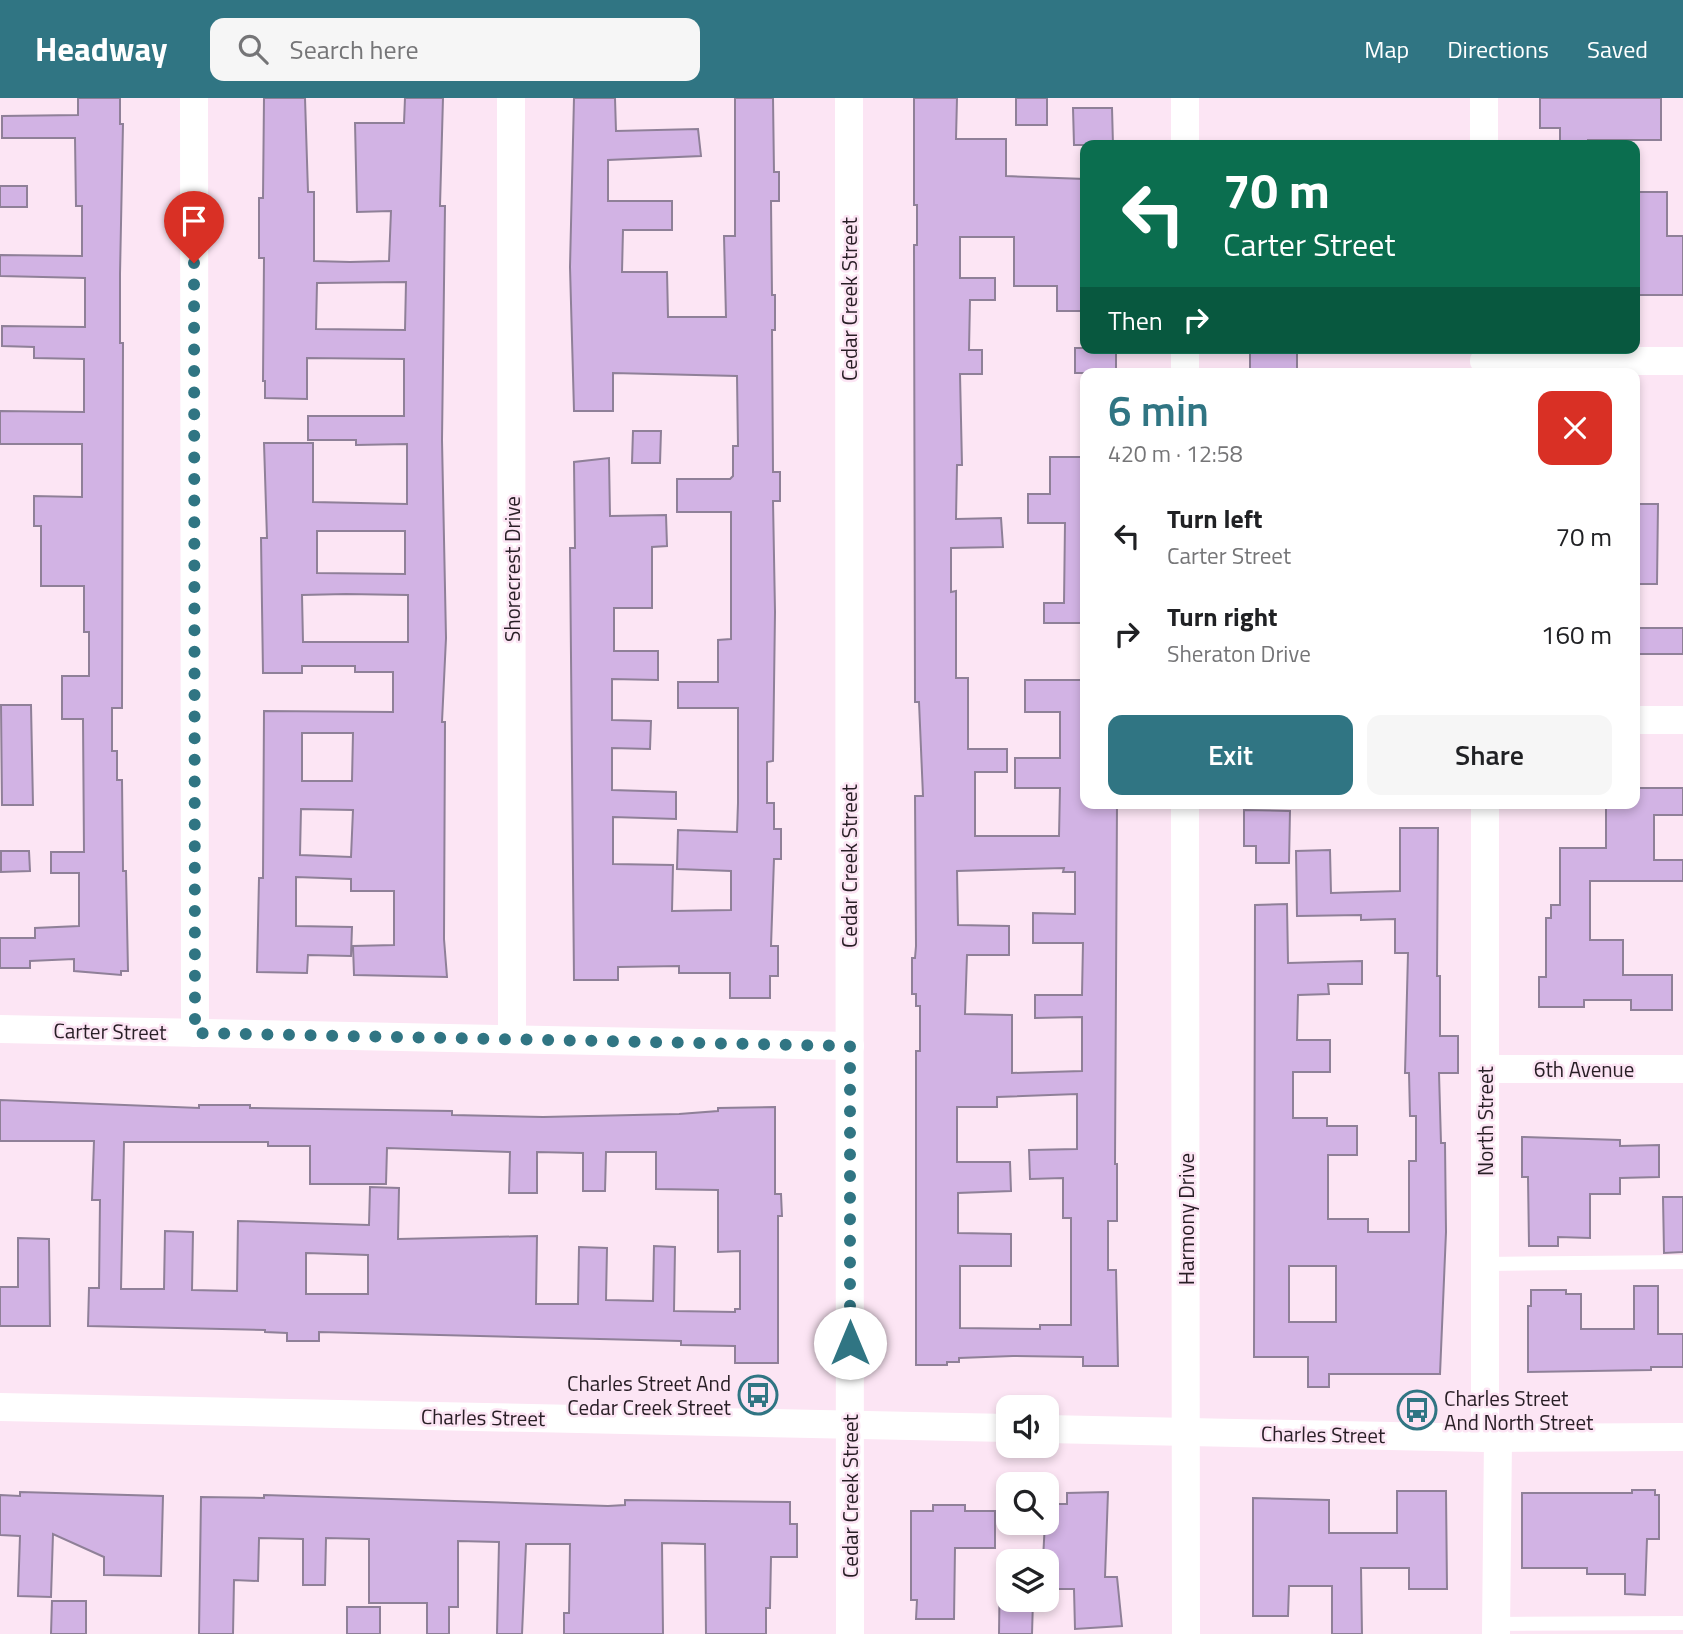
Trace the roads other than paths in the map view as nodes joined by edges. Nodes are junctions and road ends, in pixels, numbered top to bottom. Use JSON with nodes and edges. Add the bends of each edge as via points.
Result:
{"nodes":[{"id":1,"x":194,"y":98,"type":"edge"},
{"id":2,"x":512,"y":98,"type":"edge"},
{"id":3,"x":849,"y":98,"type":"edge"},
{"id":4,"x":1185,"y":98,"type":"edge"},
{"id":5,"x":1484,"y":98,"type":"edge"},
{"id":6,"x":1185,"y":140,"type":"edge"},
{"id":7,"x":1484,"y":140,"type":"edge"},
{"id":8,"x":1484,"y":361,"type":"edge"},
{"id":9,"x":1683,"y":361,"type":"edge"},
{"id":10,"x":1640,"y":720,"type":"edge"},
{"id":11,"x":1683,"y":720,"type":"edge"},
{"id":12,"x":1185,"y":809,"type":"edge"},
{"id":13,"x":1485,"y":809,"type":"edge"},
{"id":14,"x":0,"y":1029,"type":"edge"},
{"id":15,"x":195,"y":1033,"type":"junction"},
{"id":16,"x":512,"y":1039,"type":"junction"},
{"id":17,"x":850,"y":1046,"type":"junction"},
{"id":18,"x":1485,"y":1069,"type":"junction"},
{"id":19,"x":1683,"y":1069,"type":"edge"},
{"id":20,"x":1683,"y":1262,"type":"edge"},
{"id":21,"x":1486,"y":1264,"type":"junction"},
{"id":22,"x":0,"y":1407,"type":"edge"},
{"id":23,"x":850,"y":1425,"type":"junction"},
{"id":24,"x":996,"y":1428,"type":"edge"},
{"id":25,"x":1059,"y":1429,"type":"edge"},
{"id":26,"x":1186,"y":1432,"type":"junction"},
{"id":27,"x":1683,"y":1437,"type":"edge"},
{"id":28,"x":1491,"y":1438,"type":"junction"},
{"id":29,"x":1683,"y":1623,"type":"edge"},
{"id":30,"x":1496,"y":1629,"type":"edge"},
{"id":31,"x":850,"y":1634,"type":"edge"},
{"id":32,"x":1186,"y":1634,"type":"edge"}],
"edges":[{"from":1,"to":15,"type":"street"},
{"from":2,"to":16,"type":"street","name":"Shorecrest Drive"},
{"from":3,"to":17,"type":"street","name":"Cedar Creek Street"},
{"from":4,"to":6,"type":"street"},
{"from":5,"to":7,"type":"street"},
{"from":8,"to":9,"type":"street"},
{"from":10,"to":11,"type":"street"},
{"from":12,"to":26,"type":"street","name":"Harmony Drive"},
{"from":13,"to":18,"type":"street","name":"North Street"},
{"from":14,"to":15,"type":"street","name":"Carter Street"},
{"from":15,"to":16,"type":"street","name":"Carter Street"},
{"from":16,"to":17,"type":"street","name":"Carter Street"},
{"from":17,"to":23,"type":"street","name":"Cedar Creek Street"},
{"from":18,"to":19,"type":"street","name":"6th Avenue"},
{"from":18,"to":21,"type":"street","name":"North Street"},
{"from":20,"to":21,"type":"lane"},
{"from":21,"to":28,"type":"street","name":"North Street"},
{"from":22,"to":23,"type":"street","name":"Charles Street"},
{"from":23,"to":24,"type":"street","name":"Charles Street"},
{"from":23,"to":31,"type":"street","name":"Cedar Creek Street"},
{"from":25,"to":26,"type":"street","name":"Charles Street"},
{"from":26,"to":28,"type":"street","name":"Charles Street"},
{"from":26,"to":32,"type":"street","name":"Harmony Drive"},
{"from":27,"to":28,"type":"street","name":"Charles Street"},
{"from":28,"to":30,"type":"street","name":"North Street"},
{"from":29,"to":30,"type":"lane"}]}
